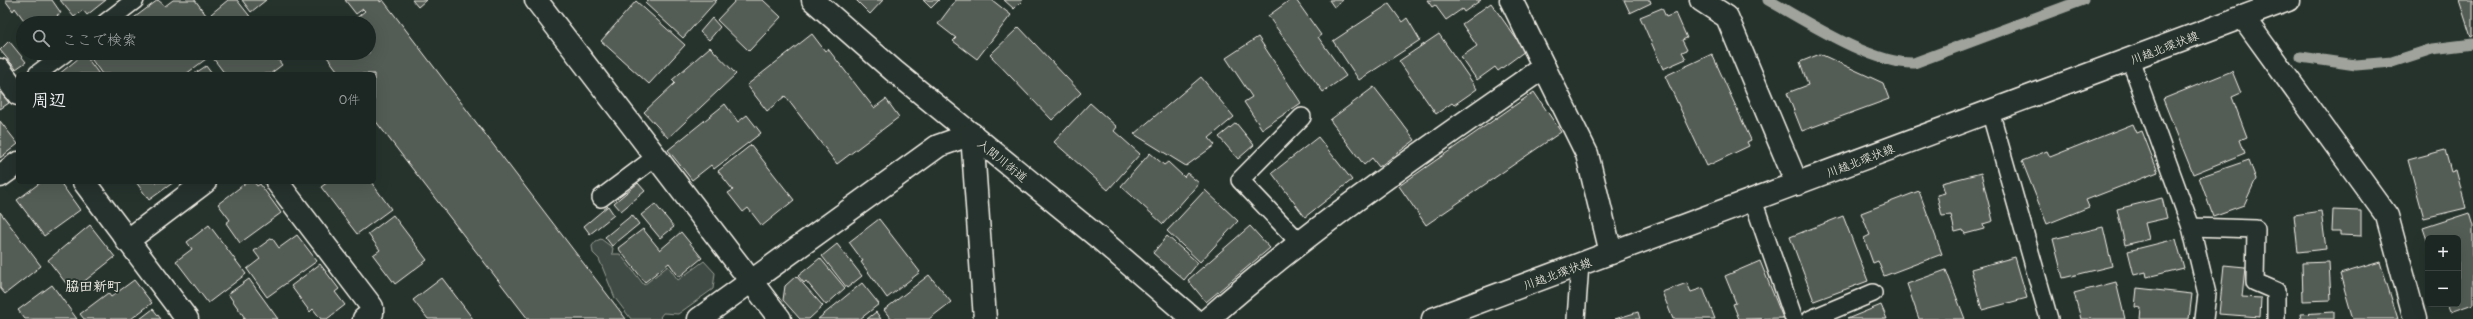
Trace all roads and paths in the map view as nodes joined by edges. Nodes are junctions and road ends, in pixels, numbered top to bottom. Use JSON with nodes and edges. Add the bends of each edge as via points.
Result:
{"nodes":[{"id":1,"x":135,"y":0,"type":"edge"},
{"id":2,"x":536,"y":0,"type":"edge"},
{"id":3,"x":812,"y":0,"type":"edge"},
{"id":4,"x":1511,"y":0,"type":"edge"},
{"id":5,"x":1701,"y":0,"type":"edge"},
{"id":6,"x":2288,"y":0,"type":"edge"},
{"id":7,"x":114,"y":16,"type":"edge"},
{"id":8,"x":2243,"y":17,"type":"junction"},
{"id":9,"x":55,"y":60,"type":"edge"},
{"id":10,"x":2130,"y":60,"type":"junction"},
{"id":11,"x":1544,"y":66,"type":"junction"},
{"id":12,"x":0,"y":70,"type":"edge"},
{"id":13,"x":39,"y":72,"type":"edge"},
{"id":14,"x":16,"y":89,"type":"edge"},
{"id":15,"x":1990,"y":111,"type":"junction"},
{"id":16,"x":1302,"y":117,"type":"dead end"},
{"id":17,"x":972,"y":134,"type":"junction"},
{"id":18,"x":657,"y":156,"type":"junction"},
{"id":19,"x":16,"y":164,"type":"edge"},
{"id":20,"x":0,"y":176,"type":"edge"},
{"id":21,"x":85,"y":184,"type":"edge"},
{"id":22,"x":202,"y":184,"type":"edge"},
{"id":23,"x":280,"y":184,"type":"edge"},
{"id":24,"x":1797,"y":184,"type":"junction"},
{"id":25,"x":601,"y":198,"type":"dead end"},
{"id":26,"x":1754,"y":200,"type":"junction"},
{"id":27,"x":2192,"y":227,"type":"junction"},
{"id":28,"x":127,"y":240,"type":"junction"},
{"id":29,"x":1300,"y":243,"type":"junction"},
{"id":30,"x":1611,"y":253,"type":"junction"},
{"id":31,"x":1580,"y":264,"type":"junction"},
{"id":32,"x":751,"y":279,"type":"junction"},
{"id":33,"x":1873,"y":293,"type":"dead end"},
{"id":34,"x":187,"y":319,"type":"edge"},
{"id":35,"x":364,"y":319,"type":"edge"},
{"id":36,"x":699,"y":319,"type":"edge"},
{"id":37,"x":780,"y":319,"type":"edge"},
{"id":38,"x":985,"y":319,"type":"edge"},
{"id":39,"x":1193,"y":319,"type":"edge"},
{"id":40,"x":1208,"y":319,"type":"edge"},
{"id":41,"x":1433,"y":319,"type":"edge"},
{"id":42,"x":1576,"y":319,"type":"edge"},
{"id":43,"x":1794,"y":319,"type":"edge"},
{"id":44,"x":1811,"y":319,"type":"edge"},
{"id":45,"x":2049,"y":319,"type":"edge"},
{"id":46,"x":2204,"y":319,"type":"edge"},
{"id":47,"x":2276,"y":319,"type":"edge"},
{"id":48,"x":2415,"y":319,"type":"edge"}],
"edges":[{"from":1,"to":7,"type":"lane"},
{"from":2,"to":18,"type":"street"},
{"from":3,"to":17,"type":"street","name":"入間川街道"},
{"from":4,"to":11,"type":"street"},
{"from":5,"to":24,"type":"street","via":[[1727,17]]},
{"from":6,"to":8,"type":"street","name":"川越北環状線"},
{"from":8,"to":10,"type":"street","name":"川越北環状線"},
{"from":8,"to":48,"type":"street","via":[[2387,216]]},
{"from":9,"to":13,"type":"lane"},
{"from":10,"to":15,"type":"street","name":"川越北環状線"},
{"from":10,"to":27,"type":"lane"},
{"from":11,"to":29,"type":"street","via":[[1390,174]]},
{"from":11,"to":30,"type":"street","via":[[1587,154]]},
{"from":12,"to":14,"type":"street"},
{"from":15,"to":24,"type":"street","name":"川越北環状線"},
{"from":15,"to":45,"type":"lane"},
{"from":16,"to":29,"type":"lane","via":[[1240,180]]},
{"from":17,"to":32,"type":"street","via":[[938,146]]},
{"from":17,"to":38,"type":"street"},
{"from":17,"to":39,"type":"street","name":"入間川街道"},
{"from":18,"to":25,"type":"lane"},
{"from":18,"to":32,"type":"street"},
{"from":19,"to":20,"type":"street"},
{"from":21,"to":28,"type":"street"},
{"from":22,"to":28,"type":"street"},
{"from":23,"to":35,"type":"street","via":[[372,307],[372,313]]},
{"from":24,"to":26,"type":"street","name":"川越北環状線"},
{"from":26,"to":30,"type":"street","name":"川越北環状線"},
{"from":26,"to":43,"type":"lane"},
{"from":27,"to":46,"type":"lane","via":[[2207,294]]},
{"from":27,"to":47,"type":"lane","via":[[2256,229],[2255,282],[2276,291]]},
{"from":28,"to":34,"type":"street"},
{"from":29,"to":40,"type":"street"},
{"from":30,"to":31,"type":"street","name":"川越北環状線"},
{"from":31,"to":41,"type":"street","name":"川越北環状線"},
{"from":31,"to":42,"type":"lane"},
{"from":32,"to":36,"type":"street"},
{"from":32,"to":37,"type":"street"},
{"from":33,"to":44,"type":"lane"}]}
